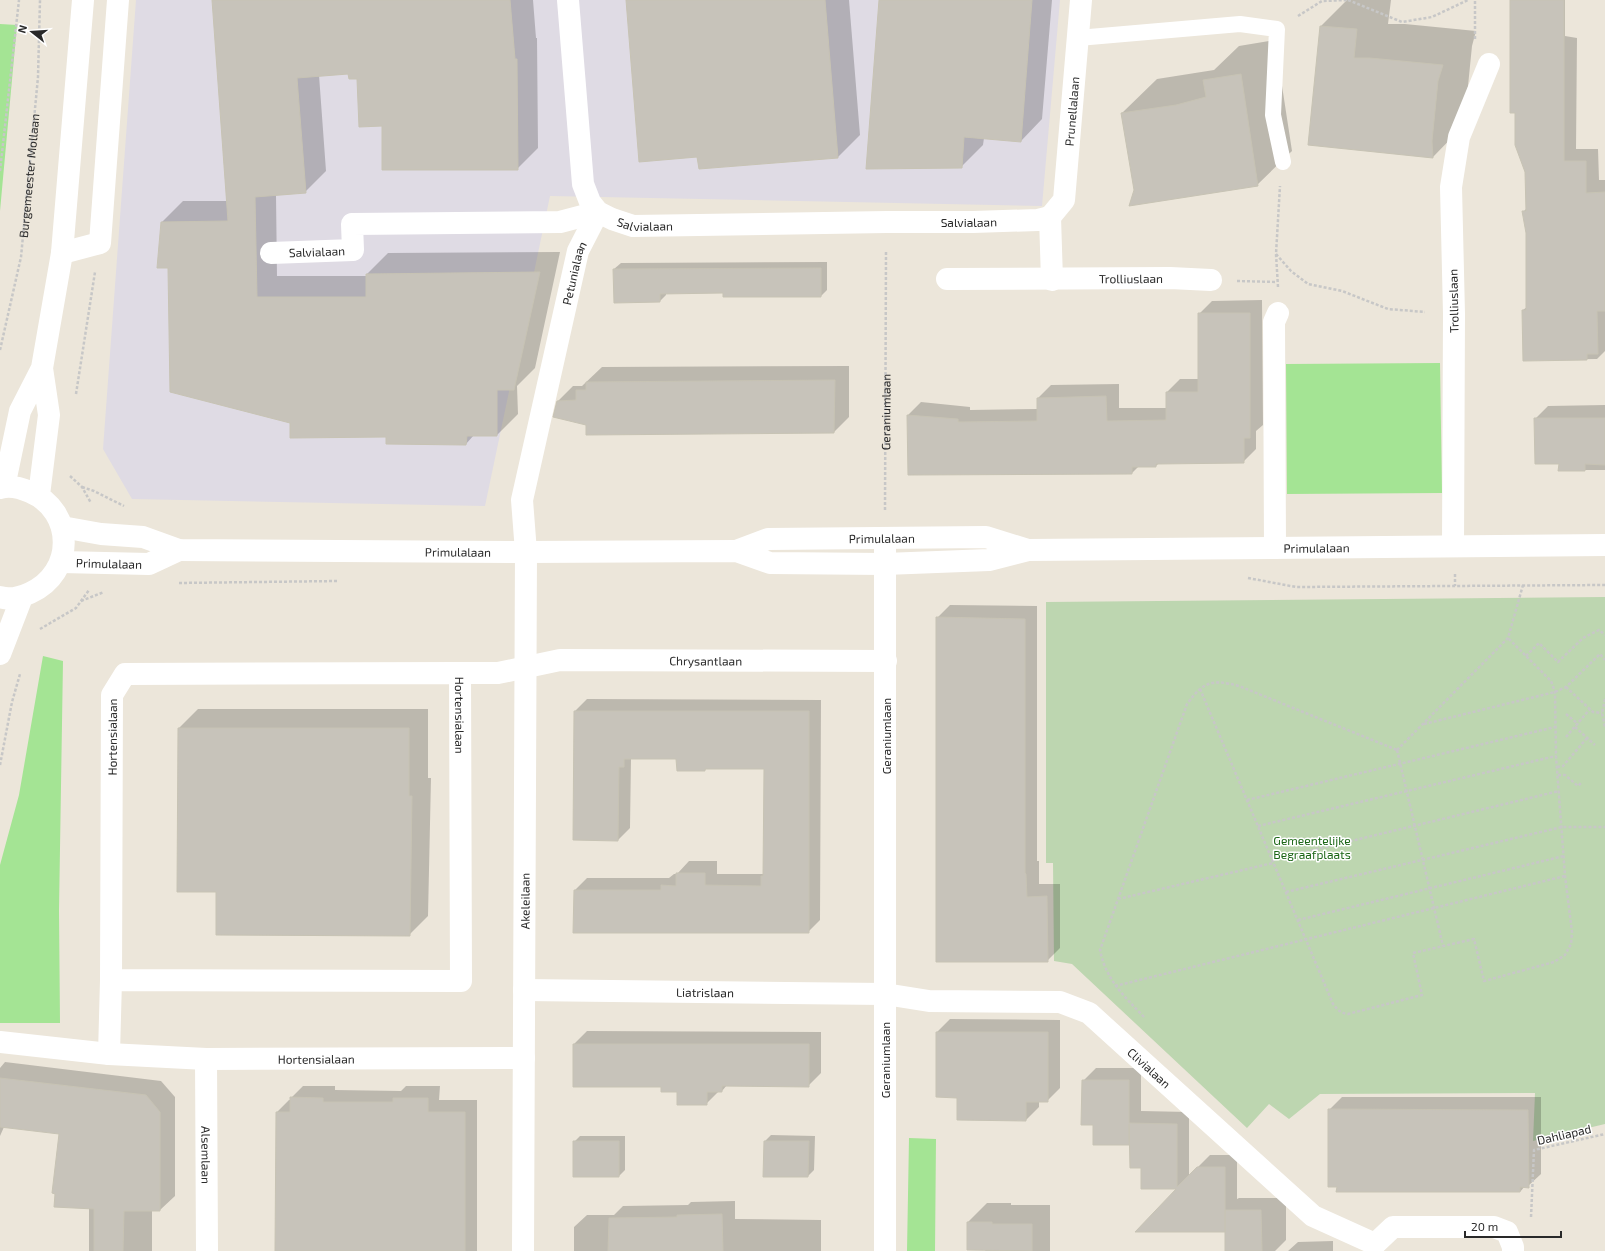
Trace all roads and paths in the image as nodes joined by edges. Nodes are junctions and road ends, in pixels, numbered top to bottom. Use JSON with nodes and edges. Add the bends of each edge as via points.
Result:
{"nodes":[{"id":1,"x":18,"y":0,"type":"edge"},
{"id":2,"x":40,"y":0,"type":"edge"},
{"id":3,"x":83,"y":0,"type":"edge"},
{"id":4,"x":118,"y":0,"type":"edge"},
{"id":5,"x":568,"y":0,"type":"edge"},
{"id":6,"x":1081,"y":0,"type":"edge"},
{"id":7,"x":1348,"y":0,"type":"edge"},
{"id":8,"x":1468,"y":0,"type":"edge"},
{"id":9,"x":1476,"y":0,"type":"edge"},
{"id":10,"x":1277,"y":29,"type":"junction"},
{"id":11,"x":1078,"y":38,"type":"junction"},
{"id":12,"x":1489,"y":64,"type":"joint"},
{"id":13,"x":1283,"y":162,"type":"joint"},
{"id":14,"x":0,"y":171,"type":"edge"},
{"id":15,"x":598,"y":212,"type":"junction"},
{"id":16,"x":1050,"y":217,"type":"junction"},
{"id":17,"x":887,"y":222,"type":"junction"},
{"id":18,"x":100,"y":243,"type":"junction"},
{"id":19,"x":62,"y":253,"type":"junction"},
{"id":20,"x":271,"y":253,"type":"dead end"},
{"id":21,"x":1276,"y":254,"type":"junction"},
{"id":22,"x":946,"y":279,"type":"dead end"},
{"id":23,"x":1052,"y":280,"type":"junction"},
{"id":24,"x":1211,"y":280,"type":"joint"},
{"id":25,"x":1278,"y":313,"type":"dead end"},
{"id":26,"x":1454,"y":314,"type":"junction"},
{"id":27,"x":0,"y":350,"type":"edge"},
{"id":28,"x":42,"y":368,"type":"junction"},
{"id":29,"x":75,"y":401,"type":"dead end"},
{"id":30,"x":2,"y":487,"type":"edge"},
{"id":31,"x":39,"y":495,"type":"junction"},
{"id":32,"x":62,"y":527,"type":"junction"},
{"id":33,"x":885,"y":538,"type":"junction"},
{"id":34,"x":1605,"y":545,"type":"edge"},
{"id":35,"x":1454,"y":546,"type":"junction"},
{"id":36,"x":1275,"y":548,"type":"junction"},
{"id":37,"x":179,"y":550,"type":"junction"},
{"id":38,"x":1028,"y":550,"type":"junction"},
{"id":39,"x":736,"y":551,"type":"junction"},
{"id":40,"x":526,"y":552,"type":"junction"},
{"id":41,"x":61,"y":562,"type":"junction"},
{"id":42,"x":885,"y":564,"type":"junction"},
{"id":43,"x":1523,"y":586,"type":"dead end"},
{"id":44,"x":22,"y":596,"type":"junction"},
{"id":45,"x":0,"y":597,"type":"edge"},
{"id":46,"x":1605,"y":636,"type":"edge"},
{"id":47,"x":1508,"y":638,"type":"junction"},
{"id":48,"x":0,"y":654,"type":"edge"},
{"id":49,"x":1526,"y":656,"type":"junction"},
{"id":50,"x":1605,"y":660,"type":"edge"},
{"id":51,"x":886,"y":661,"type":"junction"},
{"id":52,"x":525,"y":666,"type":"junction"},
{"id":53,"x":21,"y":671,"type":"dead end"},
{"id":54,"x":460,"y":673,"type":"junction"},
{"id":55,"x":1566,"y":687,"type":"junction"},
{"id":56,"x":1200,"y":689,"type":"junction"},
{"id":57,"x":1555,"y":692,"type":"junction"},
{"id":58,"x":1605,"y":699,"type":"edge"},
{"id":59,"x":1590,"y":709,"type":"junction"},
{"id":60,"x":1602,"y":713,"type":"junction"},
{"id":61,"x":1566,"y":714,"type":"dead end"},
{"id":62,"x":1423,"y":724,"type":"junction"},
{"id":63,"x":1578,"y":724,"type":"junction"},
{"id":64,"x":1555,"y":727,"type":"junction"},
{"id":65,"x":1575,"y":727,"type":"junction"},
{"id":66,"x":1605,"y":727,"type":"edge"},
{"id":67,"x":1566,"y":737,"type":"dead end"},
{"id":68,"x":1587,"y":738,"type":"junction"},
{"id":69,"x":1595,"y":745,"type":"dead end"},
{"id":70,"x":1397,"y":750,"type":"junction"},
{"id":71,"x":1556,"y":756,"type":"junction"},
{"id":72,"x":1400,"y":763,"type":"junction"},
{"id":73,"x":0,"y":765,"type":"edge"},
{"id":74,"x":1557,"y":767,"type":"junction"},
{"id":75,"x":1558,"y":775,"type":"junction"},
{"id":76,"x":1582,"y":782,"type":"dead end"},
{"id":77,"x":1406,"y":790,"type":"junction"},
{"id":78,"x":1559,"y":791,"type":"junction"},
{"id":79,"x":1246,"y":800,"type":"junction"},
{"id":80,"x":1415,"y":825,"type":"junction"},
{"id":81,"x":1258,"y":826,"type":"junction"},
{"id":82,"x":1562,"y":827,"type":"junction"},
{"id":83,"x":1605,"y":827,"type":"edge"},
{"id":84,"x":1564,"y":856,"type":"junction"},
{"id":85,"x":1423,"y":860,"type":"junction"},
{"id":86,"x":1273,"y":862,"type":"junction"},
{"id":87,"x":1565,"y":876,"type":"junction"},
{"id":88,"x":1429,"y":888,"type":"junction"},
{"id":89,"x":1286,"y":892,"type":"junction"},
{"id":90,"x":1117,"y":899,"type":"junction"},
{"id":91,"x":1434,"y":908,"type":"junction"},
{"id":92,"x":1298,"y":920,"type":"junction"},
{"id":93,"x":1306,"y":939,"type":"junction"},
{"id":94,"x":1443,"y":946,"type":"junction"},
{"id":95,"x":111,"y":980,"type":"junction"},
{"id":96,"x":1116,"y":986,"type":"junction"},
{"id":97,"x":524,"y":990,"type":"junction"},
{"id":98,"x":885,"y":994,"type":"junction"},
{"id":99,"x":1144,"y":1017,"type":"dead end"},
{"id":100,"x":0,"y":1042,"type":"edge"},
{"id":101,"x":109,"y":1054,"type":"junction"},
{"id":102,"x":524,"y":1058,"type":"junction"},
{"id":103,"x":206,"y":1059,"type":"junction"},
{"id":104,"x":1605,"y":1134,"type":"edge"},
{"id":105,"x":1376,"y":1247,"type":"edge"},
{"id":106,"x":1513,"y":1249,"type":"edge"},
{"id":107,"x":207,"y":1251,"type":"edge"},
{"id":108,"x":523,"y":1251,"type":"edge"},
{"id":109,"x":885,"y":1251,"type":"edge"}],
"edges":[{"from":1,"to":14,"type":"path"},
{"from":2,"to":27,"type":"path","name":"Burgemeester Mollaan","via":[[38,77],[21,258]]},
{"from":3,"to":19,"type":"street"},
{"from":4,"to":18,"type":"street"},
{"from":5,"to":15,"type":"street","via":[[583,184],[590,202]]},
{"from":6,"to":11,"type":"street","name":"Prunellalaan"},
{"from":7,"to":8,"type":"path","via":[[1402,22],[1432,17]]},
{"from":7,"to":10,"type":"path","via":[[1322,1]]},
{"from":9,"to":12,"type":"path","via":[[1475,56]]},
{"from":10,"to":11,"type":"lane","via":[[1240,24]]},
{"from":10,"to":13,"type":"lane","via":[[1273,115]]},
{"from":11,"to":16,"type":"street","name":"Prunellalaan","via":[[1064,200]]},
{"from":12,"to":26,"type":"street","name":"Trolliuslaan","via":[[1459,137],[1451,187]]},
{"from":13,"to":21,"type":"path"},
{"from":15,"to":17,"type":"street","name":"Salvialaan","via":[[633,226]]},
{"from":15,"to":20,"type":"street","name":"Salvialaan","via":[[560,222],[352,224],[353,250]]},
{"from":15,"to":40,"type":"street","name":"Petunialaan","via":[[578,251],[522,500]]},
{"from":16,"to":17,"type":"street","name":"Salvialaan","via":[[1038,220],[973,222]]},
{"from":16,"to":23,"type":"street"},
{"from":17,"to":33,"type":"path","name":"Geraniumlaan"},
{"from":18,"to":19,"type":"street"},
{"from":18,"to":29,"type":"path"},
{"from":19,"to":28,"type":"street"},
{"from":21,"to":24,"type":"path","via":[[1278,282]]},
{"from":21,"to":26,"type":"path","via":[[1308,284],[1342,291],[1388,309]]},
{"from":22,"to":23,"type":"street","name":"Trolliuslaan"},
{"from":23,"to":24,"type":"street","name":"Trolliuslaan"},
{"from":25,"to":36,"type":"street","via":[[1274,322]]},
{"from":26,"to":35,"type":"street","name":"Trolliuslaan"},
{"from":28,"to":30,"type":"street","via":[[20,411]]},
{"from":28,"to":31,"type":"street","via":[[49,415]]},
{"from":30,"to":31,"type":"street","via":[[22,488]]},
{"from":31,"to":32,"type":"street","via":[[53,509]]},
{"from":32,"to":37,"type":"street","name":"Primulalaan","via":[[101,534],[142,537]]},
{"from":32,"to":41,"type":"street","via":[[64,545]]},
{"from":33,"to":38,"type":"street","name":"Primulalaan","via":[[986,537]]},
{"from":33,"to":39,"type":"street","name":"Primulalaan","via":[[768,539]]},
{"from":33,"to":42,"type":"street","name":"Geraniumlaan"},
{"from":34,"to":35,"type":"street","name":"Primulalaan"},
{"from":35,"to":36,"type":"street","name":"Primulalaan"},
{"from":36,"to":38,"type":"street","name":"Primulalaan"},
{"from":37,"to":40,"type":"street","name":"Primulalaan"},
{"from":37,"to":41,"type":"street","name":"Primulalaan","via":[[150,564]]},
{"from":38,"to":42,"type":"street","name":"Primulalaan","via":[[989,560]]},
{"from":39,"to":40,"type":"street","name":"Primulalaan"},
{"from":39,"to":42,"type":"street","name":"Primulalaan","via":[[770,564]]},
{"from":40,"to":52,"type":"street","name":"Akeleilaan"},
{"from":41,"to":44,"type":"street","via":[[52,577],[38,589]]},
{"from":42,"to":51,"type":"street","name":"Geraniumlaan"},
{"from":43,"to":47,"type":"path"},
{"from":44,"to":45,"type":"street"},
{"from":44,"to":48,"type":"street"},
{"from":46,"to":49,"type":"path","via":[[1599,630],[1583,638],[1558,662],[1539,643]]},
{"from":47,"to":49,"type":"path"},
{"from":47,"to":62,"type":"path"},
{"from":49,"to":57,"type":"path","via":[[1551,681]]},
{"from":50,"to":55,"type":"path","via":[[1600,654]]},
{"from":51,"to":52,"type":"street","name":"Chrysantlaan","via":[[560,660]]},
{"from":51,"to":98,"type":"street","name":"Geraniumlaan"},
{"from":52,"to":54,"type":"street","via":[[498,673]]},
{"from":52,"to":97,"type":"street","name":"Akeleilaan"},
{"from":53,"to":73,"type":"path","via":[[12,702]]},
{"from":54,"to":95,"type":"street","name":"Hortensialaan","via":[[125,674],[112,695]]},
{"from":54,"to":95,"type":"street","name":"Hortensialaan","via":[[461,981]]},
{"from":55,"to":57,"type":"path"},
{"from":55,"to":59,"type":"path"},
{"from":56,"to":70,"type":"path","via":[[1220,681],[1240,686]]},
{"from":56,"to":79,"type":"path"},
{"from":56,"to":90,"type":"path","via":[[1187,704]]},
{"from":57,"to":62,"type":"path"},
{"from":57,"to":64,"type":"path"},
{"from":58,"to":60,"type":"path"},
{"from":59,"to":60,"type":"path"},
{"from":59,"to":63,"type":"path"},
{"from":60,"to":66,"type":"path"},
{"from":61,"to":63,"type":"path"},
{"from":62,"to":70,"type":"path"},
{"from":63,"to":65,"type":"path"},
{"from":64,"to":71,"type":"path"},
{"from":64,"to":72,"type":"path"},
{"from":65,"to":67,"type":"path"},
{"from":65,"to":68,"type":"path"},
{"from":68,"to":69,"type":"path"},
{"from":68,"to":74,"type":"path","via":[[1563,766]]},
{"from":70,"to":72,"type":"path"},
{"from":71,"to":74,"type":"path"},
{"from":71,"to":77,"type":"path"},
{"from":72,"to":77,"type":"path"},
{"from":72,"to":79,"type":"path"},
{"from":74,"to":75,"type":"path"},
{"from":75,"to":76,"type":"path","via":[[1564,774],[1578,786]]},
{"from":75,"to":78,"type":"path"},
{"from":77,"to":80,"type":"path"},
{"from":77,"to":81,"type":"path"},
{"from":78,"to":80,"type":"path"},
{"from":78,"to":82,"type":"path"},
{"from":79,"to":81,"type":"path"},
{"from":80,"to":85,"type":"path"},
{"from":80,"to":86,"type":"path"},
{"from":81,"to":86,"type":"path"},
{"from":82,"to":83,"type":"path"},
{"from":82,"to":84,"type":"path"},
{"from":82,"to":85,"type":"path"},
{"from":84,"to":87,"type":"path"},
{"from":84,"to":88,"type":"path"},
{"from":85,"to":88,"type":"path"},
{"from":85,"to":89,"type":"path"},
{"from":86,"to":89,"type":"path"},
{"from":86,"to":90,"type":"path"},
{"from":87,"to":91,"type":"path"},
{"from":87,"to":94,"type":"path","via":[[1572,932],[1571,944],[1565,955],[1554,962],[1484,981],[1474,939]]},
{"from":88,"to":91,"type":"path"},
{"from":88,"to":92,"type":"path"},
{"from":89,"to":92,"type":"path"},
{"from":90,"to":96,"type":"path","via":[[1100,950],[1108,975]]},
{"from":91,"to":93,"type":"path"},
{"from":91,"to":94,"type":"path"},
{"from":92,"to":93,"type":"path"},
{"from":93,"to":94,"type":"path","via":[[1333,1004],[1338,1011],[1348,1014],[1422,995],[1413,953]]},
{"from":93,"to":96,"type":"path"},
{"from":95,"to":101,"type":"street","name":"Hortensialaan"},
{"from":96,"to":99,"type":"path"},
{"from":97,"to":98,"type":"street","name":"Liatrislaan"},
{"from":97,"to":102,"type":"street","name":"Akeleilaan"},
{"from":98,"to":105,"type":"street","name":"Clivialaan","via":[[929,1001],[1060,1002],[1089,1013],[1313,1216]]},
{"from":98,"to":109,"type":"street","name":"Geraniumlaan"},
{"from":100,"to":101,"type":"street","name":"Hortensialaan"},
{"from":101,"to":103,"type":"street","name":"Hortensialaan"},
{"from":102,"to":103,"type":"street","name":"Hortensialaan"},
{"from":102,"to":108,"type":"street","name":"Akeleilaan"},
{"from":103,"to":107,"type":"street","name":"Alsemlaan"},
{"from":104,"to":106,"type":"path","name":"Dahliapad","via":[[1534,1150],[1531,1219]]},
{"from":105,"to":106,"type":"street","name":"Clivialaan","via":[[1393,1227],[1494,1227],[1507,1232]]}]}
